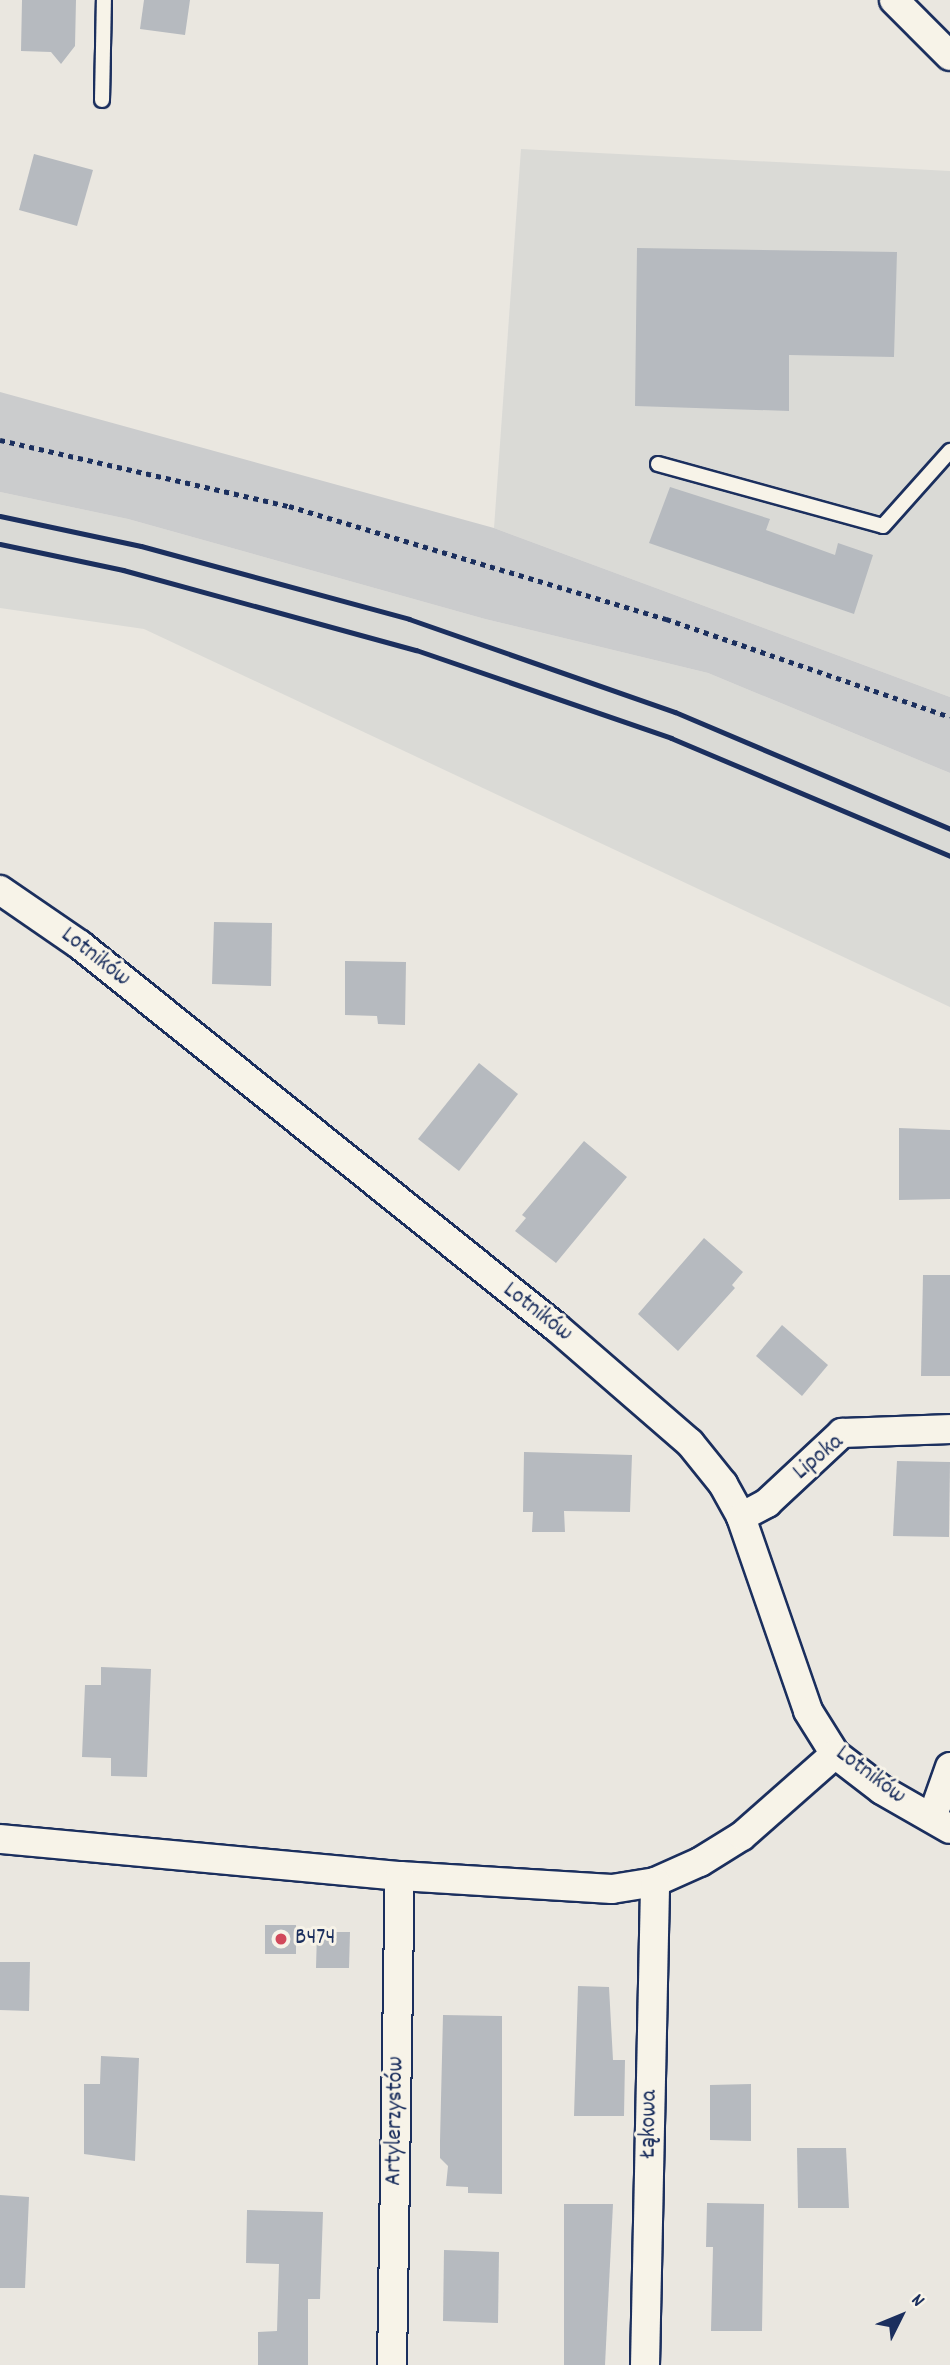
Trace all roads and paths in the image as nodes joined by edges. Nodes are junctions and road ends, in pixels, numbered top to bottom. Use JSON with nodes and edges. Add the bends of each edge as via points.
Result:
{"nodes":[{"id":1,"x":104,"y":0,"type":"edge"},
{"id":2,"x":894,"y":0,"type":"edge"},
{"id":3,"x":950,"y":56,"type":"edge"},
{"id":4,"x":102,"y":100,"type":"dead end"},
{"id":5,"x":0,"y":440,"type":"edge"},
{"id":6,"x":950,"y":450,"type":"edge"},
{"id":7,"x":658,"y":464,"type":"dead end"},
{"id":8,"x":950,"y":717,"type":"edge"},
{"id":9,"x":0,"y":890,"type":"edge"},
{"id":10,"x":950,"y":1429,"type":"edge"},
{"id":11,"x":741,"y":1517,"type":"junction"},
{"id":12,"x":835,"y":1754,"type":"junction"},
{"id":13,"x":950,"y":1767,"type":"edge"},
{"id":14,"x":941,"y":1824,"type":"edge"},
{"id":15,"x":0,"y":1839,"type":"edge"},
{"id":16,"x":400,"y":1876,"type":"junction"},
{"id":17,"x":655,"y":1882,"type":"junction"},
{"id":18,"x":393,"y":2365,"type":"edge"},
{"id":19,"x":645,"y":2365,"type":"edge"}],
"edges":[{"from":1,"to":4,"type":"lane"},
{"from":2,"to":3,"type":"street"},
{"from":5,"to":8,"type":"path","via":[[289,506],[666,619]]},
{"from":6,"to":7,"type":"lane","via":[[883,526]]},
{"from":9,"to":11,"type":"street","name":"Lotników","via":[[80,945],[651,1405],[698,1453]]},
{"from":10,"to":11,"type":"street","name":"Lipoka","via":[[842,1433],[766,1503]]},
{"from":11,"to":12,"type":"street","name":"Lotników","via":[[808,1711]]},
{"from":12,"to":14,"type":"street","name":"Lotników","via":[[882,1790]]},
{"from":12,"to":17,"type":"street","via":[[742,1836]]},
{"from":13,"to":14,"type":"street"},
{"from":15,"to":16,"type":"street"},
{"from":16,"to":17,"type":"street","via":[[569,1890]]},
{"from":16,"to":18,"type":"street","name":"Artylerzystów"},
{"from":17,"to":19,"type":"street","name":"Łąkowa"}]}
